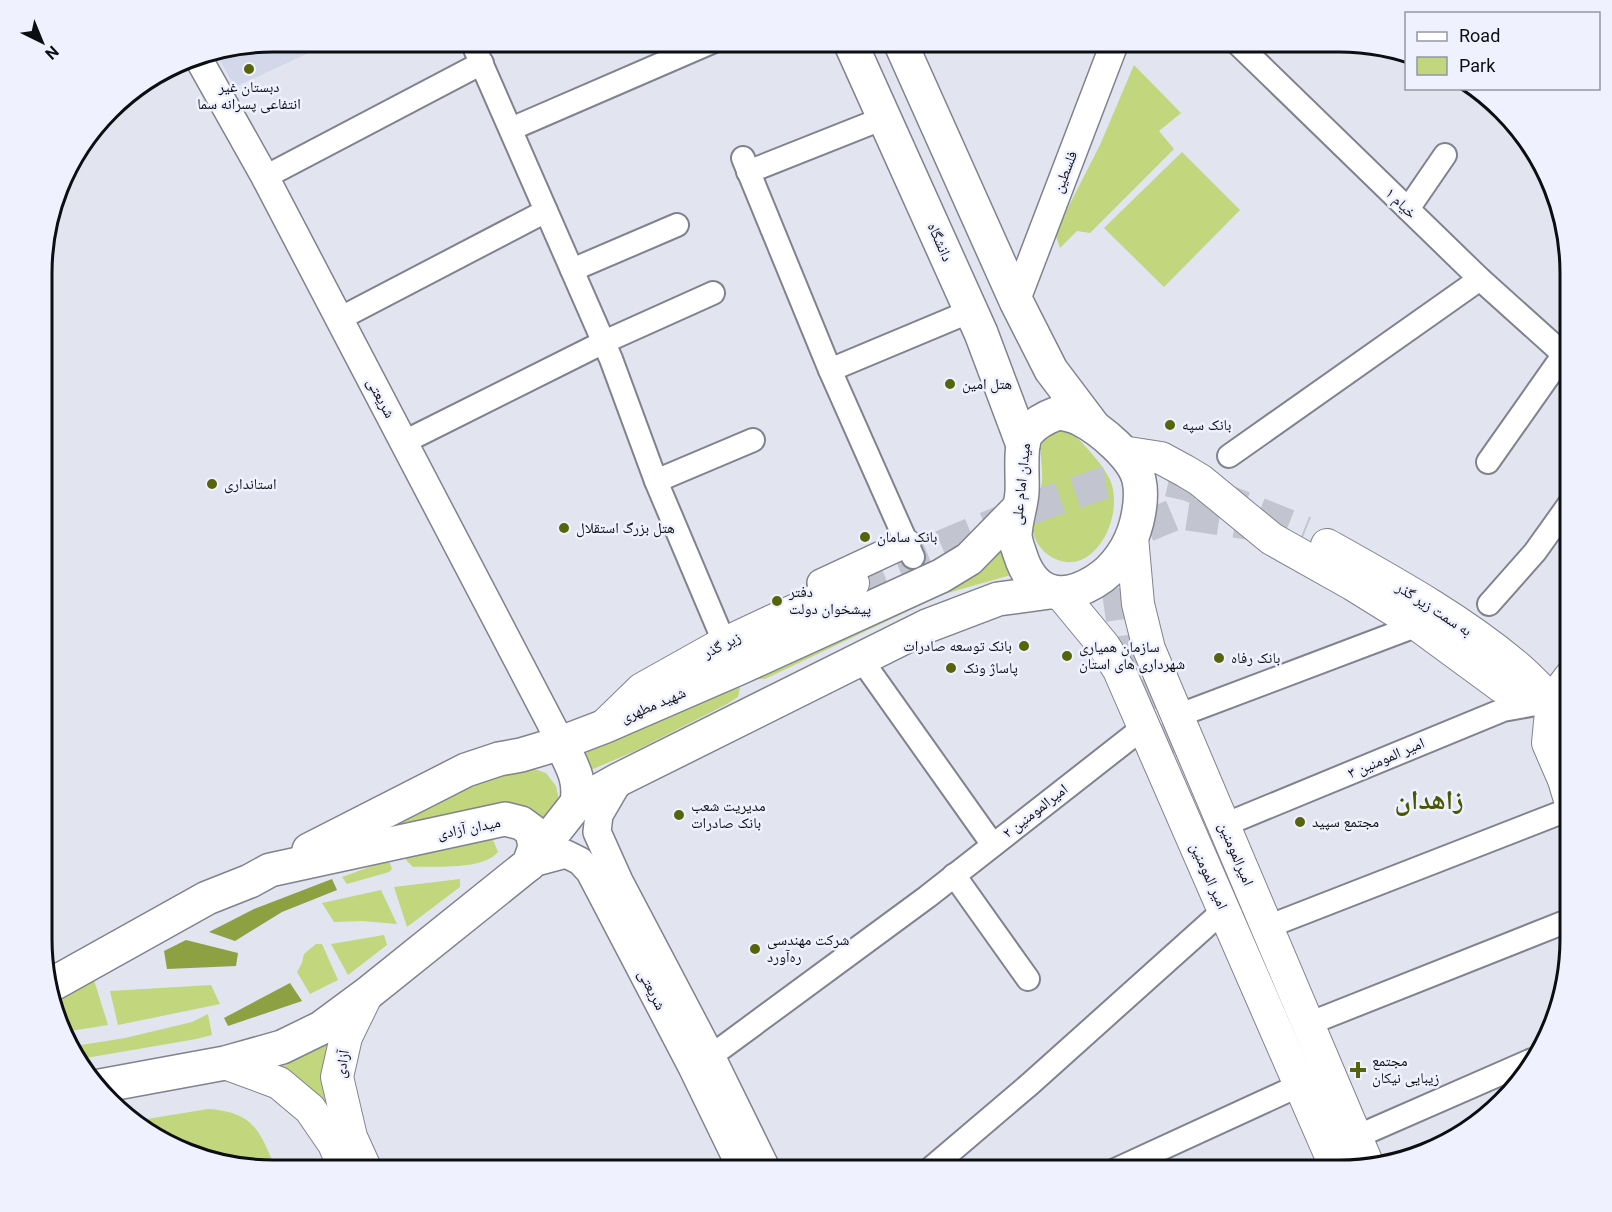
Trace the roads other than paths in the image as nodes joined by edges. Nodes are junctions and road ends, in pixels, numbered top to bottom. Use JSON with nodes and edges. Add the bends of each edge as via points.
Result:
{"nodes":[{"id":1,"x":477,"y":52,"type":"edge"},
{"id":2,"x":689,"y":52,"type":"edge"},
{"id":3,"x":854,"y":52,"type":"edge"},
{"id":4,"x":904,"y":52,"type":"edge"},
{"id":5,"x":1111,"y":52,"type":"edge"},
{"id":6,"x":1246,"y":52,"type":"edge"},
{"id":7,"x":482,"y":63,"type":"junction"},
{"id":8,"x":201,"y":65,"type":"edge"},
{"id":9,"x":884,"y":118,"type":"junction"},
{"id":10,"x":511,"y":129,"type":"junction"},
{"id":11,"x":1444,"y":155,"type":"dead end"},
{"id":12,"x":265,"y":177,"type":"junction"},
{"id":13,"x":1408,"y":209,"type":"junction"},
{"id":14,"x":546,"y":212,"type":"junction"},
{"id":15,"x":677,"y":225,"type":"dead end"},
{"id":16,"x":572,"y":270,"type":"junction"},
{"id":17,"x":1480,"y":279,"type":"junction"},
{"id":18,"x":713,"y":293,"type":"dead end"},
{"id":19,"x":1016,"y":302,"type":"junction"},
{"id":20,"x":971,"y":311,"type":"junction"},
{"id":21,"x":339,"y":319,"type":"junction"},
{"id":22,"x":604,"y":342,"type":"junction"},
{"id":23,"x":1560,"y":351,"type":"edge"},
{"id":24,"x":1560,"y":366,"type":"edge"},
{"id":25,"x":830,"y":370,"type":"junction"},
{"id":26,"x":1095,"y":429,"type":"junction"},
{"id":27,"x":753,"y":440,"type":"dead end"},
{"id":28,"x":404,"y":442,"type":"junction"},
{"id":29,"x":1023,"y":446,"type":"junction"},
{"id":30,"x":1122,"y":452,"type":"junction"},
{"id":31,"x":1229,"y":456,"type":"dead end"},
{"id":32,"x":1488,"y":462,"type":"dead end"},
{"id":33,"x":656,"y":481,"type":"junction"},
{"id":34,"x":1018,"y":509,"type":"junction"},
{"id":35,"x":1560,"y":517,"type":"edge"},
{"id":36,"x":1305,"y":532,"type":"tunnel mouth"},
{"id":37,"x":1132,"y":537,"type":"junction"},
{"id":38,"x":910,"y":550,"type":"joint"},
{"id":39,"x":854,"y":583,"type":"tunnel mouth"},
{"id":40,"x":1055,"y":593,"type":"junction"},
{"id":41,"x":1489,"y":604,"type":"dead end"},
{"id":42,"x":1418,"y":625,"type":"junction"},
{"id":43,"x":719,"y":630,"type":"joint"},
{"id":44,"x":861,"y":659,"type":"junction"},
{"id":45,"x":739,"y":668,"type":"junction"},
{"id":46,"x":1560,"y":693,"type":"edge"},
{"id":47,"x":1560,"y":695,"type":"edge"},
{"id":48,"x":1560,"y":697,"type":"edge"},
{"id":49,"x":1560,"y":708,"type":"edge"},
{"id":50,"x":759,"y":710,"type":"junction"},
{"id":51,"x":1177,"y":716,"type":"junction"},
{"id":52,"x":603,"y":727,"type":"junction"},
{"id":53,"x":1144,"y":727,"type":"junction"},
{"id":54,"x":561,"y":743,"type":"junction"},
{"id":55,"x":1560,"y":771,"type":"edge"},
{"id":56,"x":620,"y":779,"type":"junction"},
{"id":57,"x":577,"y":803,"type":"junction"},
{"id":58,"x":1195,"y":810,"type":"dead end"},
{"id":59,"x":1560,"y":813,"type":"edge"},
{"id":60,"x":1224,"y":825,"type":"junction"},
{"id":61,"x":993,"y":845,"type":"junction"},
{"id":62,"x":529,"y":864,"type":"junction"},
{"id":63,"x":270,"y":870,"type":"junction"},
{"id":64,"x":954,"y":875,"type":"junction"},
{"id":65,"x":1224,"y":910,"type":"junction"},
{"id":66,"x":1560,"y":924,"type":"edge"},
{"id":67,"x":1267,"y":927,"type":"junction"},
{"id":68,"x":1028,"y":979,"type":"dead end"},
{"id":69,"x":57,"y":982,"type":"edge"},
{"id":70,"x":368,"y":994,"type":"junction"},
{"id":71,"x":1308,"y":1024,"type":"junction"},
{"id":72,"x":701,"y":1062,"type":"junction"},
{"id":73,"x":225,"y":1063,"type":"junction"},
{"id":74,"x":1518,"y":1067,"type":"edge"},
{"id":75,"x":1295,"y":1072,"type":"junction"},
{"id":76,"x":108,"y":1085,"type":"edge"},
{"id":77,"x":1362,"y":1150,"type":"edge"},
{"id":78,"x":341,"y":1160,"type":"edge"},
{"id":79,"x":361,"y":1160,"type":"edge"},
{"id":80,"x":738,"y":1160,"type":"edge"},
{"id":81,"x":761,"y":1160,"type":"edge"},
{"id":82,"x":941,"y":1160,"type":"edge"},
{"id":83,"x":1133,"y":1160,"type":"edge"},
{"id":84,"x":1333,"y":1160,"type":"edge"}],
"edges":[{"from":1,"to":7,"type":"street"},
{"from":2,"to":10,"type":"street"},
{"from":3,"to":9,"type":"main road","name":"دانشگاه"},
{"from":4,"to":19,"type":"main road"},
{"from":5,"to":19,"type":"street","name":"فلسطین"},
{"from":6,"to":13,"type":"street","name":"خیام ۱"},
{"from":7,"to":10,"type":"street"},
{"from":7,"to":12,"type":"street"},
{"from":8,"to":12,"type":"street","name":"شریعتی"},
{"from":9,"to":20,"type":"main road","name":"دانشگاه"},
{"from":9,"to":25,"type":"street","via":[[746,165]]},
{"from":10,"to":14,"type":"street"},
{"from":11,"to":13,"type":"street"},
{"from":12,"to":21,"type":"street","name":"شریعتی"},
{"from":13,"to":17,"type":"street","name":"خیام ۱"},
{"from":14,"to":16,"type":"street"},
{"from":14,"to":21,"type":"street"},
{"from":15,"to":16,"type":"street"},
{"from":16,"to":22,"type":"street"},
{"from":17,"to":23,"type":"street","name":"خیام ۱"},
{"from":17,"to":31,"type":"street"},
{"from":18,"to":22,"type":"street"},
{"from":19,"to":26,"type":"main road","via":[[1051,370]]},
{"from":20,"to":25,"type":"street"},
{"from":20,"to":29,"type":"main road","name":"دانشگاه"},
{"from":21,"to":28,"type":"street","name":"شریعتی"},
{"from":22,"to":28,"type":"street"},
{"from":22,"to":33,"type":"street"},
{"from":24,"to":32,"type":"street"},
{"from":25,"to":38,"type":"street"},
{"from":26,"to":29,"type":"main road","name":"میدان امام علی","via":[[1078,418],[1058,413],[1027,434]]},
{"from":26,"to":30,"type":"main road","name":"میدان امام علی"},
{"from":27,"to":33,"type":"street"},
{"from":28,"to":54,"type":"street","name":"شریعتی"},
{"from":29,"to":34,"type":"main road","name":"میدان امام علی"},
{"from":30,"to":37,"type":"main road","name":"میدان امام علی","via":[[1139,480],[1140,501]]},
{"from":30,"to":42,"type":"main road","via":[[1161,458],[1185,471],[1272,539]]},
{"from":33,"to":43,"type":"street"},
{"from":34,"to":40,"type":"main road","name":"میدان امام علی","via":[[1015,538],[1023,564],[1040,588]]},
{"from":34,"to":45,"type":"main road","name":"شهید مطهری","via":[[969,559],[941,576]]},
{"from":35,"to":41,"type":"street"},
{"from":36,"to":46,"type":"main road","name":"به سمت زیر گذر","via":[[1465,628]]},
{"from":37,"to":40,"type":"main road","name":"میدان امام علی","via":[[1123,555],[1104,576],[1075,591]]},
{"from":37,"to":51,"type":"main road","name":"امیرالمومنین","via":[[1141,625]]},
{"from":38,"to":43,"type":"street"},
{"from":39,"to":52,"type":"main road","name":"زیر گذر","via":[[717,647],[642,689]]},
{"from":40,"to":44,"type":"main road","via":[[998,598],[927,626]]},
{"from":40,"to":53,"type":"main road","name":"امیر المومنین","via":[[1104,645]]},
{"from":42,"to":47,"type":"main road","via":[[1501,686]]},
{"from":42,"to":51,"type":"street"},
{"from":44,"to":50,"type":"main road"},
{"from":44,"to":61,"type":"street"},
{"from":45,"to":50,"type":"main road"},
{"from":45,"to":52,"type":"main road","name":"شهید مطهری"},
{"from":48,"to":60,"type":"street","name":"امیر المومنین ۳","via":[[1503,710]]},
{"from":49,"to":55,"type":"main road","via":[[1548,743]]},
{"from":50,"to":56,"type":"main road"},
{"from":51,"to":60,"type":"main road","name":"امیرالمومنین"},
{"from":52,"to":54,"type":"main road","name":"شهید مطهری"},
{"from":53,"to":61,"type":"street","name":"امیرالمومنین ۲"},
{"from":53,"to":65,"type":"main road","name":"امیر المومنین"},
{"from":54,"to":57,"type":"main road","via":[[576,774]]},
{"from":54,"to":63,"type":"main road","name":"شهید مطهری","via":[[466,770]]},
{"from":56,"to":57,"type":"main road"},
{"from":56,"to":72,"type":"street","via":[[599,815],[597,832]]},
{"from":57,"to":62,"type":"main road"},
{"from":58,"to":75,"type":"main road","via":[[1281,1019]]},
{"from":59,"to":67,"type":"street"},
{"from":60,"to":67,"type":"main road","name":"امیرالمومنین"},
{"from":61,"to":64,"type":"street","name":"امیرالمومنین ۲"},
{"from":62,"to":63,"type":"main road","name":"میدان آزادی","via":[[535,847],[532,831],[505,819]]},
{"from":62,"to":70,"type":"main road"},
{"from":62,"to":72,"type":"street","name":"شریعتی","via":[[566,854],[590,872]]},
{"from":63,"to":69,"type":"main road","name":"میدان آزادی","via":[[207,898]]},
{"from":64,"to":68,"type":"street"},
{"from":64,"to":72,"type":"street","name":"امیرالمومنین ۲"},
{"from":65,"to":75,"type":"main road","name":"امیر المومنین"},
{"from":65,"to":82,"type":"street"},
{"from":66,"to":71,"type":"street"},
{"from":67,"to":71,"type":"main road","name":"امیرالمومنین"},
{"from":70,"to":73,"type":"main road","via":[[321,1028],[282,1047]]},
{"from":70,"to":79,"type":"main road","name":"آزادی","via":[[346,1037],[337,1077],[351,1137]]},
{"from":71,"to":77,"type":"main road","name":"امیرالمومنین"},
{"from":72,"to":80,"type":"street","name":"شریعتی"},
{"from":72,"to":81,"type":"street"},
{"from":73,"to":76,"type":"main road"},
{"from":73,"to":78,"type":"main road","via":[[279,1083],[310,1109]]},
{"from":74,"to":77,"type":"street"},
{"from":75,"to":83,"type":"street"},
{"from":75,"to":84,"type":"main road","name":"امیر المومنین"}]}
